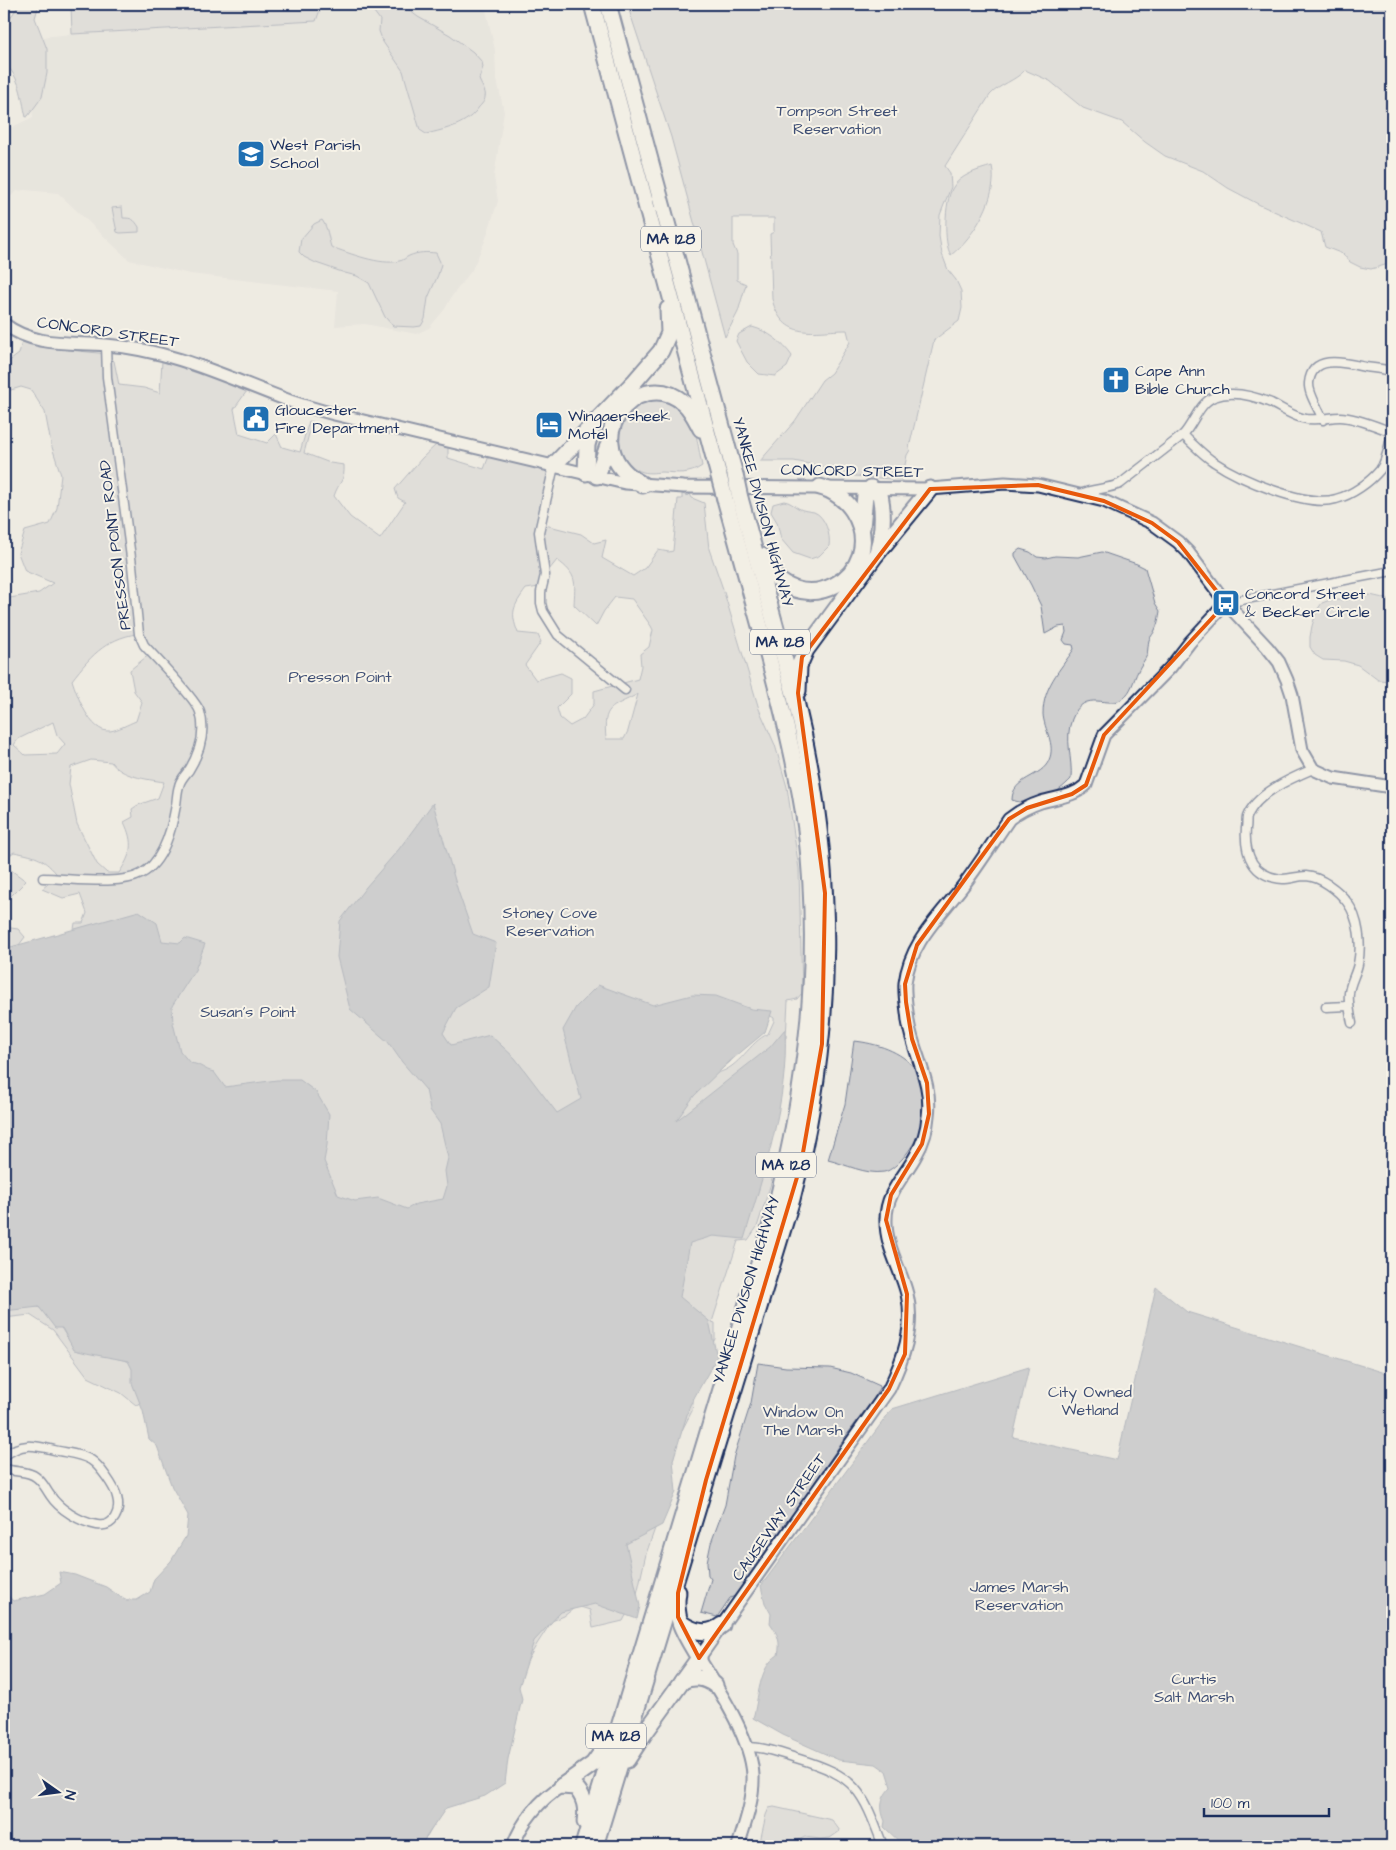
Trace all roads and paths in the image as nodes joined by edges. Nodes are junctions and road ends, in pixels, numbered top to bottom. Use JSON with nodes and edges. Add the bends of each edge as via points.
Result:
{"nodes":[{"id":1,"x":592,"y":4,"type":"edge"},
{"id":2,"x":608,"y":4,"type":"edge"},
{"id":3,"x":645,"y":198,"type":"junction"},
{"id":4,"x":4,"y":324,"type":"edge"},
{"id":5,"x":106,"y":345,"type":"junction"},
{"id":6,"x":1392,"y":371,"type":"edge"},
{"id":7,"x":1323,"y":420,"type":"junction"},
{"id":8,"x":595,"y":423,"type":"junction"},
{"id":9,"x":1392,"y":433,"type":"edge"},
{"id":10,"x":1183,"y":435,"type":"junction"},
{"id":11,"x":610,"y":439,"type":"junction"},
{"id":12,"x":554,"y":466,"type":"junction"},
{"id":13,"x":591,"y":475,"type":"junction"},
{"id":14,"x":719,"y":475,"type":"junction"},
{"id":15,"x":643,"y":485,"type":"junction"},
{"id":16,"x":820,"y":487,"type":"junction"},
{"id":17,"x":871,"y":488,"type":"junction"},
{"id":18,"x":930,"y":489,"type":"junction"},
{"id":19,"x":1079,"y":495,"type":"junction"},
{"id":20,"x":740,"y":498,"type":"junction"},
{"id":21,"x":862,"y":532,"type":"junction"},
{"id":22,"x":875,"y":556,"type":"junction"},
{"id":23,"x":1391,"y":571,"type":"edge"},
{"id":24,"x":1226,"y":603,"type":"junction"},
{"id":25,"x":625,"y":690,"type":"dead end"},
{"id":26,"x":1313,"y":769,"type":"junction"},
{"id":27,"x":814,"y":786,"type":"junction"},
{"id":28,"x":1392,"y":787,"type":"edge"},
{"id":29,"x":43,"y":878,"type":"dead end"},
{"id":30,"x":1326,"y":1006,"type":"dead end"},
{"id":31,"x":1348,"y":1006,"type":"junction"},
{"id":32,"x":1352,"y":1024,"type":"dead end"},
{"id":33,"x":4,"y":1456,"type":"edge"},
{"id":34,"x":4,"y":1468,"type":"edge"},
{"id":35,"x":706,"y":1480,"type":"junction"},
{"id":36,"x":680,"y":1623,"type":"junction"},
{"id":37,"x":722,"y":1625,"type":"junction"},
{"id":38,"x":650,"y":1626,"type":"junction"},
{"id":39,"x":700,"y":1658,"type":"junction"},
{"id":40,"x":682,"y":1681,"type":"junction"},
{"id":41,"x":715,"y":1685,"type":"junction"},
{"id":42,"x":747,"y":1748,"type":"junction"},
{"id":43,"x":562,"y":1786,"type":"junction"},
{"id":44,"x":513,"y":1846,"type":"edge"},
{"id":45,"x":581,"y":1846,"type":"edge"},
{"id":46,"x":595,"y":1846,"type":"edge"},
{"id":47,"x":738,"y":1846,"type":"edge"},
{"id":48,"x":883,"y":1846,"type":"edge"}],
"edges":[{"from":1,"to":3,"type":"highway","name":"YANKEE DIVISION HIGHWAY","number":"MA 128"},
{"from":2,"to":20,"type":"highway","name":"YANKEE DIVISION HIGHWAY","number":"MA 128","bridge":true},
{"from":3,"to":8,"type":"highway","via":[[668,305],[669,333],[656,356]]},
{"from":3,"to":14,"type":"highway","name":"YANKEE DIVISION HIGHWAY","number":"MA 128"},
{"from":4,"to":5,"type":"street","name":"CONCORD STREET","via":[[40,341]]},
{"from":5,"to":12,"type":"street","name":"CONCORD STREET","via":[[181,359],[290,401],[334,414]]},
{"from":5,"to":29,"type":"street","name":"PRESSON POINT ROAD","via":[[107,377],[139,634],[144,645],[200,710],[202,737],[198,753],[179,785],[165,844],[150,869],[128,878]]},
{"from":6,"to":7,"type":"street","via":[[1334,361],[1324,363],[1313,371],[1309,383]]},
{"from":7,"to":9,"type":"street","via":[[1340,417]]},
{"from":7,"to":10,"type":"street","via":[[1303,419],[1252,396],[1228,394],[1205,402]]},
{"from":8,"to":12,"type":"highway"},
{"from":8,"to":13,"type":"highway","via":[[586,445]]},
{"from":9,"to":10,"type":"street","via":[[1381,468],[1364,485],[1336,500],[1311,500],[1237,476],[1213,462]]},
{"from":10,"to":19,"type":"street","via":[[1120,484]]},
{"from":11,"to":13,"type":"highway"},
{"from":11,"to":14,"type":"highway","via":[[615,420],[628,402],[656,392],[668,394],[683,402],[691,412],[704,435]]},
{"from":11,"to":15,"type":"highway","via":[[612,453],[623,471]]},
{"from":12,"to":13,"type":"street","name":"CONCORD STREET"},
{"from":12,"to":25,"type":"street","via":[[539,532],[544,575],[541,592],[543,611],[558,635]]},
{"from":13,"to":15,"type":"street","name":"CONCORD STREET"},
{"from":14,"to":38,"type":"highway","name":"YANKEE DIVISION HIGHWAY","number":"MA 128","bridge":true,"via":[[785,720],[800,793],[811,903],[810,1003],[799,1102],[781,1185]]},
{"from":15,"to":16,"type":"street","name":"CONCORD STREET"},
{"from":16,"to":17,"type":"street","name":"CONCORD STREET"},
{"from":16,"to":21,"type":"highway","via":[[846,503]]},
{"from":17,"to":18,"type":"street","name":"CONCORD STREET"},
{"from":17,"to":21,"type":"highway","via":[[866,495]]},
{"from":17,"to":22,"type":"highway","via":[[880,494],[883,516]]},
{"from":18,"to":19,"type":"street","name":"CONCORD STREET","via":[[1038,485]]},
{"from":18,"to":22,"type":"highway"},
{"from":19,"to":24,"type":"street","name":"CONCORD STREET","via":[[1104,501],[1168,534],[1188,552]]},
{"from":20,"to":21,"type":"highway","via":[[769,569],[782,583],[800,591],[827,589],[844,579],[858,560]]},
{"from":20,"to":27,"type":"highway","name":"YANKEE DIVISION HIGHWAY","number":"MA 128","via":[[795,697]]},
{"from":22,"to":27,"type":"highway","via":[[802,657],[798,693]]},
{"from":23,"to":24,"type":"street"},
{"from":24,"to":26,"type":"street","name":"CONCORD STREET","via":[[1279,662],[1292,695],[1302,750]]},
{"from":24,"to":37,"type":"street","name":"CAUSEWAY STREET","via":[[1164,674],[1104,735],[1086,785],[1072,794],[1027,808],[1009,819],[922,937],[905,984],[912,1039],[930,1100],[926,1132],[886,1208],[888,1236],[907,1294],[905,1354],[889,1389]]},
{"from":26,"to":28,"type":"street","via":[[1333,778]]},
{"from":26,"to":31,"type":"street","via":[[1287,780],[1257,802],[1247,817],[1249,858],[1257,870],[1271,877],[1307,876],[1325,882],[1347,902],[1360,943]]},
{"from":27,"to":35,"type":"highway","name":"YANKEE DIVISION HIGHWAY","number":"MA 128","via":[[824,865],[826,922],[824,1015],[815,1093],[792,1199]]},
{"from":30,"to":31,"type":"street"},
{"from":31,"to":32,"type":"street"},
{"from":33,"to":34,"type":"street","via":[[13,1449],[30,1445],[91,1460],[103,1472],[117,1496],[118,1512],[106,1525],[97,1525],[62,1508],[34,1475]]},
{"from":35,"to":36,"type":"highway","via":[[678,1593]]},
{"from":35,"to":46,"type":"highway","name":"YANKEE DIVISION HIGHWAY","number":"MA 128"},
{"from":36,"to":37,"type":"highway","via":[[705,1632]]},
{"from":36,"to":39,"type":"highway"},
{"from":37,"to":39,"type":"street","name":"CAUSEWAY STREET"},
{"from":38,"to":43,"type":"highway","via":[[604,1751],[593,1764]]},
{"from":38,"to":45,"type":"highway","name":"YANKEE DIVISION HIGHWAY","number":"MA 128"},
{"from":39,"to":40,"type":"highway"},
{"from":39,"to":41,"type":"street"},
{"from":40,"to":41,"type":"highway","via":[[699,1677]]},
{"from":40,"to":46,"type":"highway","via":[[629,1755]]},
{"from":41,"to":42,"type":"street"},
{"from":42,"to":47,"type":"street","via":[[753,1776],[750,1803]]},
{"from":42,"to":48,"type":"street","via":[[762,1748],[840,1774],[865,1800]]},
{"from":43,"to":44,"type":"street","via":[[534,1811]]},
{"from":43,"to":45,"type":"highway","via":[[575,1787],[586,1804]]}]}
